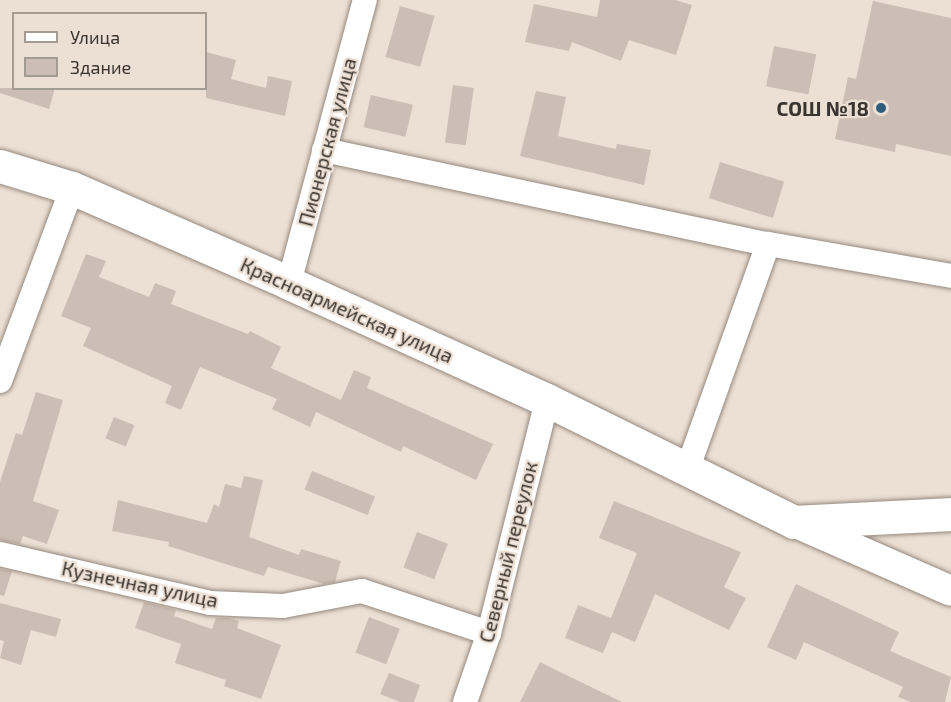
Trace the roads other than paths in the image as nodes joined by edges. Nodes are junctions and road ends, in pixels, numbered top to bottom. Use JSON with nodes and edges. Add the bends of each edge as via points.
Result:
{"nodes":[{"id":1,"x":365,"y":0,"type":"edge"},
{"id":2,"x":324,"y":150,"type":"junction"},
{"id":3,"x":0,"y":166,"type":"edge"},
{"id":4,"x":72,"y":188,"type":"junction"},
{"id":5,"x":768,"y":244,"type":"junction"},
{"id":6,"x":951,"y":276,"type":"edge"},
{"id":7,"x":289,"y":283,"type":"junction"},
{"id":8,"x":0,"y":381,"type":"edge"},
{"id":9,"x":547,"y":400,"type":"junction"},
{"id":10,"x":688,"y":468,"type":"junction"},
{"id":11,"x":951,"y":514,"type":"edge"},
{"id":12,"x":794,"y":522,"type":"junction"},
{"id":13,"x":0,"y":554,"type":"edge"},
{"id":14,"x":951,"y":591,"type":"edge"},
{"id":15,"x":489,"y":633,"type":"junction"},
{"id":16,"x":465,"y":702,"type":"edge"}],
"edges":[{"from":1,"to":2,"type":"street","name":"Пионерская улица"},
{"from":2,"to":5,"type":"street"},
{"from":2,"to":7,"type":"street","name":"Пионерская улица"},
{"from":3,"to":4,"type":"main road","name":"Красноармейская улица"},
{"from":4,"to":7,"type":"main road","name":"Красноармейская улица"},
{"from":4,"to":8,"type":"street"},
{"from":5,"to":6,"type":"street"},
{"from":5,"to":10,"type":"street"},
{"from":7,"to":9,"type":"main road","name":"Красноармейская улица"},
{"from":9,"to":10,"type":"main road","name":"Красноармейская улица"},
{"from":9,"to":15,"type":"street","name":"Северный переулок"},
{"from":10,"to":12,"type":"main road","name":"Красноармейская улица"},
{"from":11,"to":12,"type":"main road","name":"Красноармейская улица"},
{"from":12,"to":14,"type":"street","name":"Красноармейская улица"},
{"from":13,"to":15,"type":"street","name":"Кузнечная улица","via":[[210,603],[283,606],[362,591]]},
{"from":15,"to":16,"type":"street","name":"Северный переулок"}]}
